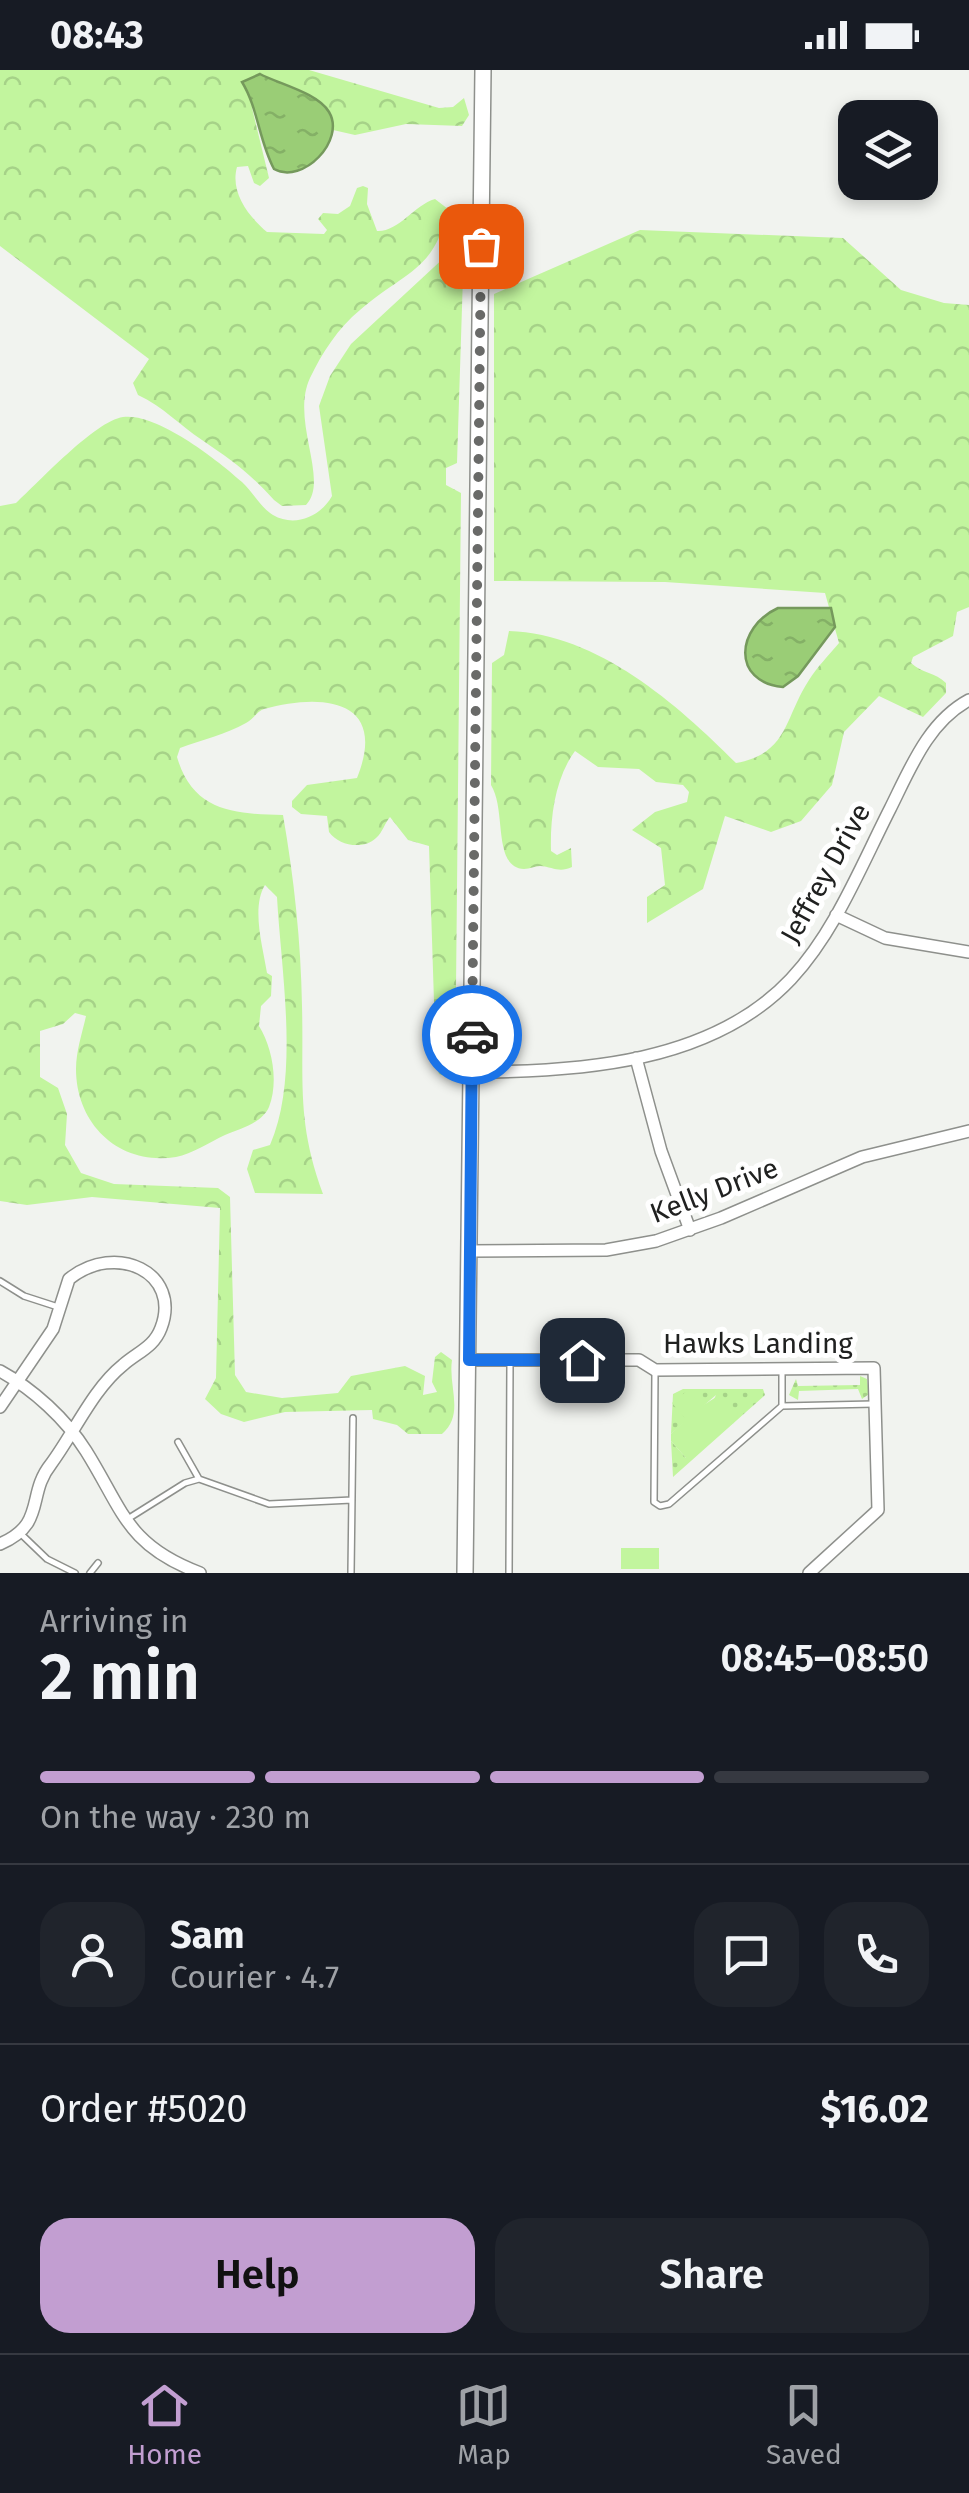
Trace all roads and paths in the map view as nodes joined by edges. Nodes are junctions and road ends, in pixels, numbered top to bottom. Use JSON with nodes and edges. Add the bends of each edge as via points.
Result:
{"nodes":[{"id":1,"x":483,"y":70,"type":"edge"},
{"id":2,"x":969,"y":700,"type":"edge"},
{"id":3,"x":836,"y":915,"type":"junction"},
{"id":4,"x":969,"y":952,"type":"edge"},
{"id":5,"x":636,"y":1058,"type":"junction"},
{"id":6,"x":472,"y":1072,"type":"junction"},
{"id":7,"x":969,"y":1132,"type":"edge"},
{"id":8,"x":690,"y":1230,"type":"junction"},
{"id":9,"x":470,"y":1251,"type":"junction"},
{"id":10,"x":0,"y":1282,"type":"edge"},
{"id":11,"x":58,"y":1307,"type":"junction"},
{"id":12,"x":469,"y":1360,"type":"junction"},
{"id":13,"x":510,"y":1360,"type":"junction"},
{"id":14,"x":782,"y":1369,"type":"junction"},
{"id":15,"x":655,"y":1370,"type":"junction"},
{"id":16,"x":0,"y":1371,"type":"edge"},
{"id":17,"x":18,"y":1381,"type":"junction"},
{"id":18,"x":875,"y":1404,"type":"junction"},
{"id":19,"x":782,"y":1406,"type":"junction"},
{"id":20,"x":0,"y":1408,"type":"edge"},
{"id":21,"x":353,"y":1418,"type":"dead end"},
{"id":22,"x":74,"y":1434,"type":"junction"},
{"id":23,"x":178,"y":1442,"type":"dead end"},
{"id":24,"x":200,"y":1479,"type":"junction"},
{"id":25,"x":352,"y":1500,"type":"junction"},
{"id":26,"x":125,"y":1521,"type":"junction"},
{"id":27,"x":20,"y":1534,"type":"junction"},
{"id":28,"x":0,"y":1544,"type":"edge"},
{"id":29,"x":98,"y":1563,"type":"dead end"},
{"id":30,"x":75,"y":1573,"type":"edge"},
{"id":31,"x":90,"y":1573,"type":"edge"},
{"id":32,"x":200,"y":1573,"type":"edge"},
{"id":33,"x":352,"y":1573,"type":"edge"},
{"id":34,"x":465,"y":1573,"type":"edge"},
{"id":35,"x":509,"y":1573,"type":"edge"},
{"id":36,"x":809,"y":1573,"type":"edge"}],
"edges":[{"from":1,"to":6,"type":"street"},
{"from":2,"to":3,"type":"street","name":"Jeffrey Drive","via":[[923,744]]},
{"from":3,"to":4,"type":"street","via":[[885,938]]},
{"from":3,"to":5,"type":"street","name":"Jeffrey Drive","via":[[791,979],[755,1011],[707,1037]]},
{"from":5,"to":6,"type":"street","name":"Jeffrey Drive","via":[[535,1072]]},
{"from":5,"to":8,"type":"street"},
{"from":6,"to":9,"type":"street"},
{"from":7,"to":8,"type":"street","name":"Kelly Drive","via":[[862,1157]]},
{"from":8,"to":9,"type":"street","name":"Kelly Drive","via":[[606,1250]]},
{"from":9,"to":12,"type":"street"},
{"from":10,"to":11,"type":"lane"},
{"from":11,"to":17,"type":"street","via":[[53,1330]]},
{"from":11,"to":22,"type":"street","via":[[69,1279],[83,1268],[118,1260],[152,1278],[164,1310],[154,1340],[111,1376]]},
{"from":12,"to":13,"type":"street","name":"Hawks Landing"},
{"from":12,"to":34,"type":"street"},
{"from":13,"to":15,"type":"street","name":"Hawks Landing","via":[[638,1360]]},
{"from":13,"to":35,"type":"lane"},
{"from":14,"to":15,"type":"street","name":"Hawks Landing"},
{"from":14,"to":18,"type":"street","name":"Hawks Landing","via":[[874,1368]]},
{"from":14,"to":19,"type":"lane"},
{"from":15,"to":19,"type":"lane","via":[[654,1502],[660,1506]]},
{"from":16,"to":17,"type":"street"},
{"from":17,"to":20,"type":"street"},
{"from":17,"to":22,"type":"street"},
{"from":18,"to":19,"type":"lane"},
{"from":18,"to":36,"type":"street","name":"Hawks Landing","via":[[878,1510]]},
{"from":21,"to":25,"type":"lane"},
{"from":22,"to":26,"type":"street"},
{"from":22,"to":27,"type":"street","via":[[49,1466]]},
{"from":23,"to":24,"type":"lane"},
{"from":24,"to":25,"type":"lane","via":[[269,1504]]},
{"from":24,"to":26,"type":"lane"},
{"from":25,"to":33,"type":"lane"},
{"from":26,"to":32,"type":"street","via":[[144,1542]]},
{"from":27,"to":28,"type":"street"},
{"from":27,"to":30,"type":"lane","via":[[47,1560]]},
{"from":29,"to":31,"type":"lane"}]}
